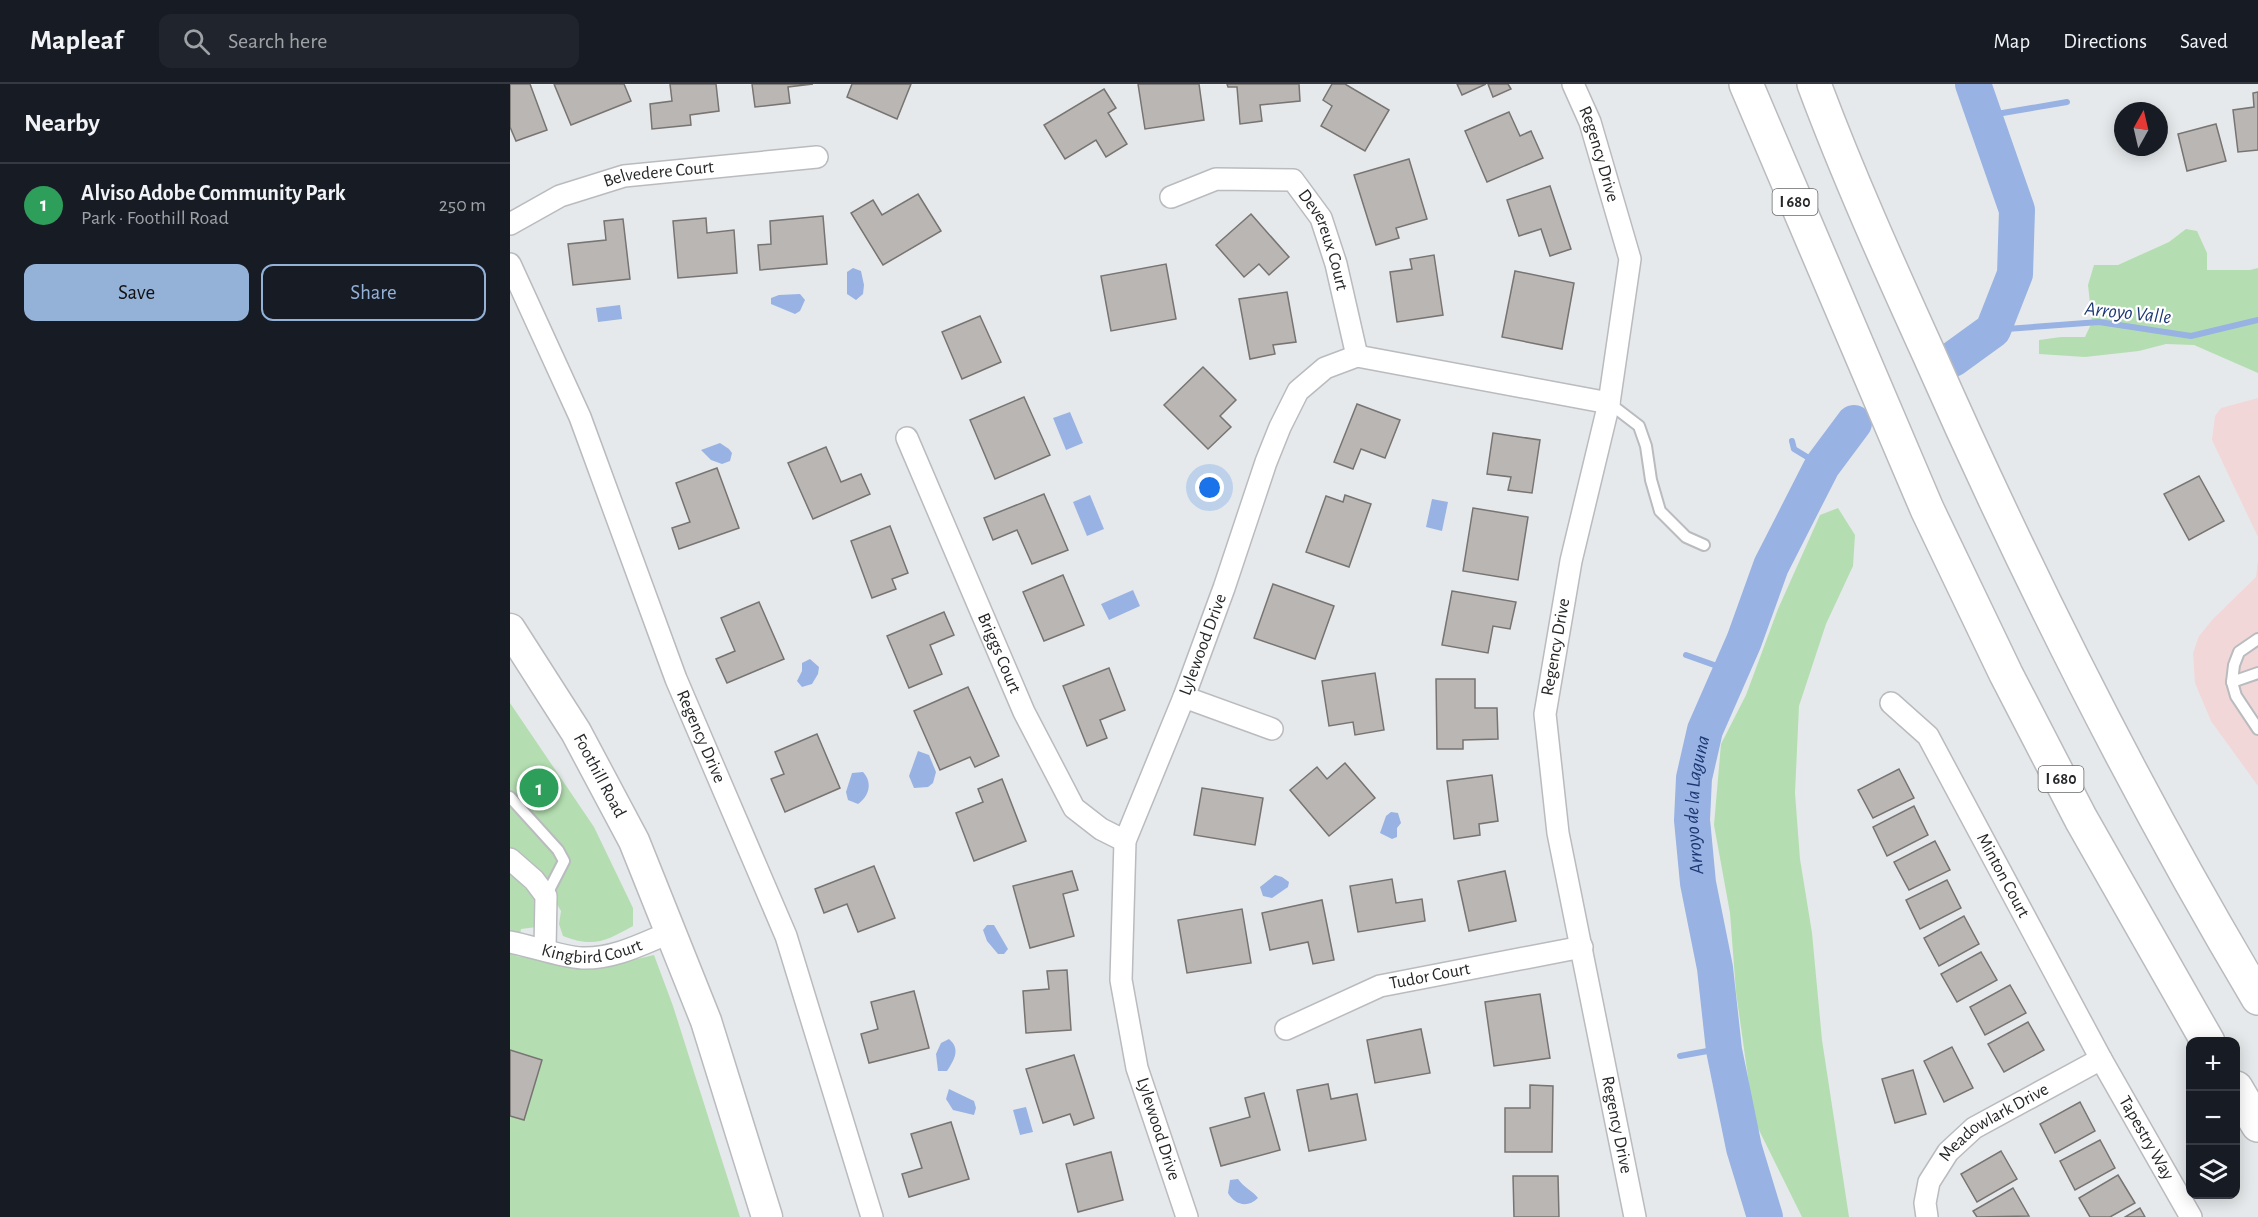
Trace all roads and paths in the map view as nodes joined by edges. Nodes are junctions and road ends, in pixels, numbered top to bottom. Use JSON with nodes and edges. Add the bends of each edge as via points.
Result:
{"nodes":[{"id":1,"x":1573,"y":84,"type":"edge"},
{"id":2,"x":1746,"y":84,"type":"edge"},
{"id":3,"x":1814,"y":84,"type":"edge"},
{"id":4,"x":817,"y":157,"type":"dead end"},
{"id":5,"x":1171,"y":197,"type":"dead end"},
{"id":6,"x":510,"y":224,"type":"edge"},
{"id":7,"x":510,"y":264,"type":"edge"},
{"id":8,"x":1357,"y":356,"type":"junction"},
{"id":9,"x":1609,"y":403,"type":"junction"},
{"id":10,"x":907,"y":438,"type":"dead end"},
{"id":11,"x":1704,"y":545,"type":"dead end"},
{"id":12,"x":510,"y":629,"type":"edge"},
{"id":13,"x":2258,"y":639,"type":"edge"},
{"id":14,"x":510,"y":662,"type":"edge"},
{"id":15,"x":2258,"y":674,"type":"edge"},
{"id":16,"x":2232,"y":682,"type":"junction"},
{"id":17,"x":1184,"y":697,"type":"junction"},
{"id":18,"x":1891,"y":703,"type":"dead end"},
{"id":19,"x":1272,"y":729,"type":"dead end"},
{"id":20,"x":2258,"y":729,"type":"edge"},
{"id":21,"x":2127,"y":767,"type":"junction"},
{"id":22,"x":510,"y":797,"type":"edge"},
{"id":23,"x":1125,"y":841,"type":"junction"},
{"id":24,"x":510,"y":859,"type":"edge"},
{"id":25,"x":546,"y":896,"type":"junction"},
{"id":26,"x":670,"y":932,"type":"junction"},
{"id":27,"x":510,"y":942,"type":"edge"},
{"id":28,"x":1581,"y":947,"type":"junction"},
{"id":29,"x":545,"y":949,"type":"junction"},
{"id":30,"x":2258,"y":960,"type":"edge"},
{"id":31,"x":2258,"y":998,"type":"edge"},
{"id":32,"x":1286,"y":1029,"type":"dead end"},
{"id":33,"x":2206,"y":1037,"type":"edge"},
{"id":34,"x":2101,"y":1059,"type":"junction"},
{"id":35,"x":2237,"y":1091,"type":"edge"},
{"id":36,"x":2258,"y":1125,"type":"edge"},
{"id":37,"x":767,"y":1217,"type":"edge"},
{"id":38,"x":872,"y":1217,"type":"edge"},
{"id":39,"x":1187,"y":1217,"type":"edge"},
{"id":40,"x":1635,"y":1217,"type":"edge"},
{"id":41,"x":1928,"y":1217,"type":"edge"},
{"id":42,"x":2191,"y":1217,"type":"edge"}],
"edges":[{"from":1,"to":9,"type":"street","name":"Regency Drive","via":[[1590,122],[1630,259]]},
{"from":2,"to":33,"type":"highway","number":"I 680","via":[[1927,509],[2006,674],[2081,819]]},
{"from":3,"to":21,"type":"highway","via":[[1978,465]]},
{"from":4,"to":6,"type":"street","name":"Belvedere Court","via":[[624,176],[560,196]]},
{"from":5,"to":8,"type":"street","name":"Devereux Court","via":[[1216,179],[1293,180],[1321,218]]},
{"from":7,"to":38,"type":"street","name":"Regency Drive","via":[[580,417],[676,679],[786,936]]},
{"from":8,"to":9,"type":"street"},
{"from":8,"to":17,"type":"street","name":"Lylewood Drive","via":[[1325,368],[1298,391],[1266,462]]},
{"from":9,"to":11,"type":"lane","via":[[1639,426],[1660,511],[1686,537]]},
{"from":9,"to":28,"type":"street","name":"Regency Drive","via":[[1571,561],[1545,714],[1558,833]]},
{"from":10,"to":23,"type":"street","name":"Briggs Court","via":[[1024,712],[1074,808]]},
{"from":12,"to":26,"type":"main road","name":"Foothill Road","via":[[576,732],[634,841]]},
{"from":13,"to":16,"type":"lane","via":[[2239,652]]},
{"from":14,"to":26,"type":"main road","name":"Foothill Road","via":[[561,742],[618,848]]},
{"from":15,"to":16,"type":"lane"},
{"from":16,"to":20,"type":"lane","via":[[2236,696]]},
{"from":17,"to":19,"type":"street"},
{"from":17,"to":23,"type":"street","name":"Lylewood Drive"},
{"from":18,"to":34,"type":"street","name":"Minton Court","via":[[1928,736]]},
{"from":21,"to":30,"type":"highway"},
{"from":21,"to":31,"type":"highway"},
{"from":22,"to":25,"type":"lane","via":[[564,861]]},
{"from":23,"to":39,"type":"street","name":"Lylewood Drive","via":[[1121,980],[1137,1068]]},
{"from":24,"to":25,"type":"street"},
{"from":25,"to":29,"type":"street"},
{"from":26,"to":29,"type":"street","name":"Kingbird Court","via":[[609,956],[582,958]]},
{"from":26,"to":37,"type":"main road","name":"Foothill Road","via":[[706,1022]]},
{"from":27,"to":29,"type":"street","name":"Kingbird Court"},
{"from":28,"to":32,"type":"street","name":"Tudor Court","via":[[1380,986]]},
{"from":28,"to":40,"type":"street","name":"Regency Drive"},
{"from":34,"to":41,"type":"street","name":"Meadowlark Drive","via":[[1974,1128],[1948,1152],[1929,1182],[1925,1203]]},
{"from":34,"to":42,"type":"street","name":"Tapestry Way"},
{"from":35,"to":36,"type":"highway"}]}
